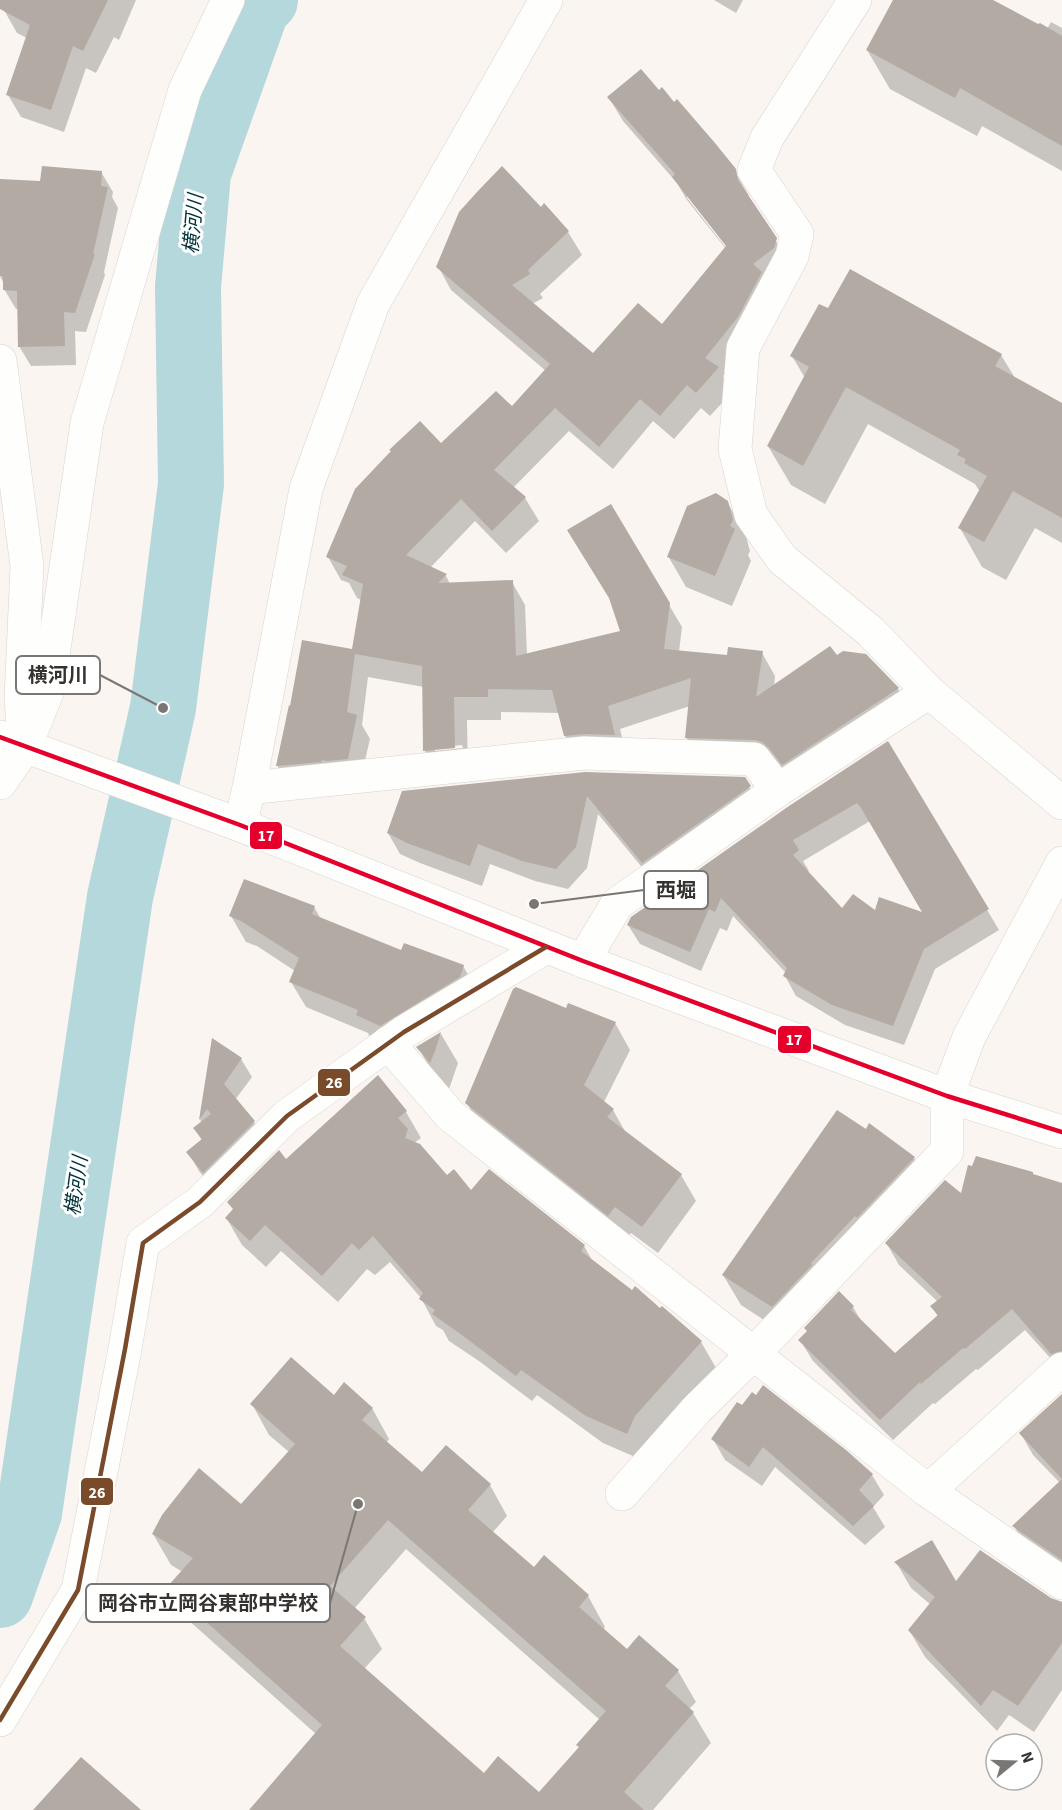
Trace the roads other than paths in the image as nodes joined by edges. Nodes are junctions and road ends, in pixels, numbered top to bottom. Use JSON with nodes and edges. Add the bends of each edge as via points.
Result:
{"nodes":[{"id":1,"x":228,"y":0,"type":"edge"},
{"id":2,"x":546,"y":0,"type":"edge"},
{"id":3,"x":855,"y":0,"type":"edge"},
{"id":4,"x":0,"y":361,"type":"edge"},
{"id":5,"x":930,"y":692,"type":"junction"},
{"id":6,"x":27,"y":747,"type":"edge"},
{"id":7,"x":0,"y":783,"type":"edge"},
{"id":8,"x":249,"y":788,"type":"junction"},
{"id":9,"x":778,"y":790,"type":"junction"},
{"id":10,"x":1062,"y":802,"type":"edge"},
{"id":11,"x":234,"y":822,"type":"junction"},
{"id":12,"x":1062,"y":863,"type":"edge"},
{"id":13,"x":546,"y":947,"type":"junction"},
{"id":14,"x":583,"y":961,"type":"junction"},
{"id":15,"x":388,"y":1043,"type":"junction"},
{"id":16,"x":947,"y":1096,"type":"junction"},
{"id":17,"x":1062,"y":1132,"type":"edge"},
{"id":18,"x":754,"y":1353,"type":"junction"},
{"id":19,"x":1062,"y":1369,"type":"edge"},
{"id":20,"x":928,"y":1491,"type":"junction"},
{"id":21,"x":622,"y":1494,"type":"dead end"},
{"id":22,"x":1062,"y":1582,"type":"edge"},
{"id":23,"x":0,"y":1720,"type":"edge"}],
"edges":[{"from":1,"to":6,"type":"street","via":[[185,90],[87,423],[48,690]]},
{"from":2,"to":8,"type":"street","via":[[373,304],[306,489]]},
{"from":3,"to":5,"type":"street","via":[[767,138],[754,170],[797,234],[792,256],[743,348],[735,449],[751,515],[782,559],[870,631]]},
{"from":4,"to":6,"type":"street","via":[[27,566],[21,698]]},
{"from":5,"to":9,"type":"street"},
{"from":5,"to":10,"type":"street"},
{"from":6,"to":7,"type":"street"},
{"from":6,"to":11,"type":"street"},
{"from":8,"to":9,"type":"street","via":[[584,753],[754,759]]},
{"from":8,"to":11,"type":"street"},
{"from":9,"to":14,"type":"street","via":[[616,904]]},
{"from":11,"to":13,"type":"street"},
{"from":12,"to":16,"type":"street","via":[[969,1037]]},
{"from":13,"to":14,"type":"street"},
{"from":13,"to":15,"type":"street"},
{"from":14,"to":16,"type":"street"},
{"from":15,"to":18,"type":"street","via":[[450,1115]]},
{"from":15,"to":23,"type":"street","via":[[287,1116],[200,1202],[143,1243],[78,1590]]},
{"from":16,"to":17,"type":"street"},
{"from":16,"to":18,"type":"street","via":[[947,1151]]},
{"from":18,"to":20,"type":"street"},
{"from":18,"to":21,"type":"street","via":[[697,1409]]},
{"from":19,"to":20,"type":"street"},
{"from":20,"to":22,"type":"street"}]}
